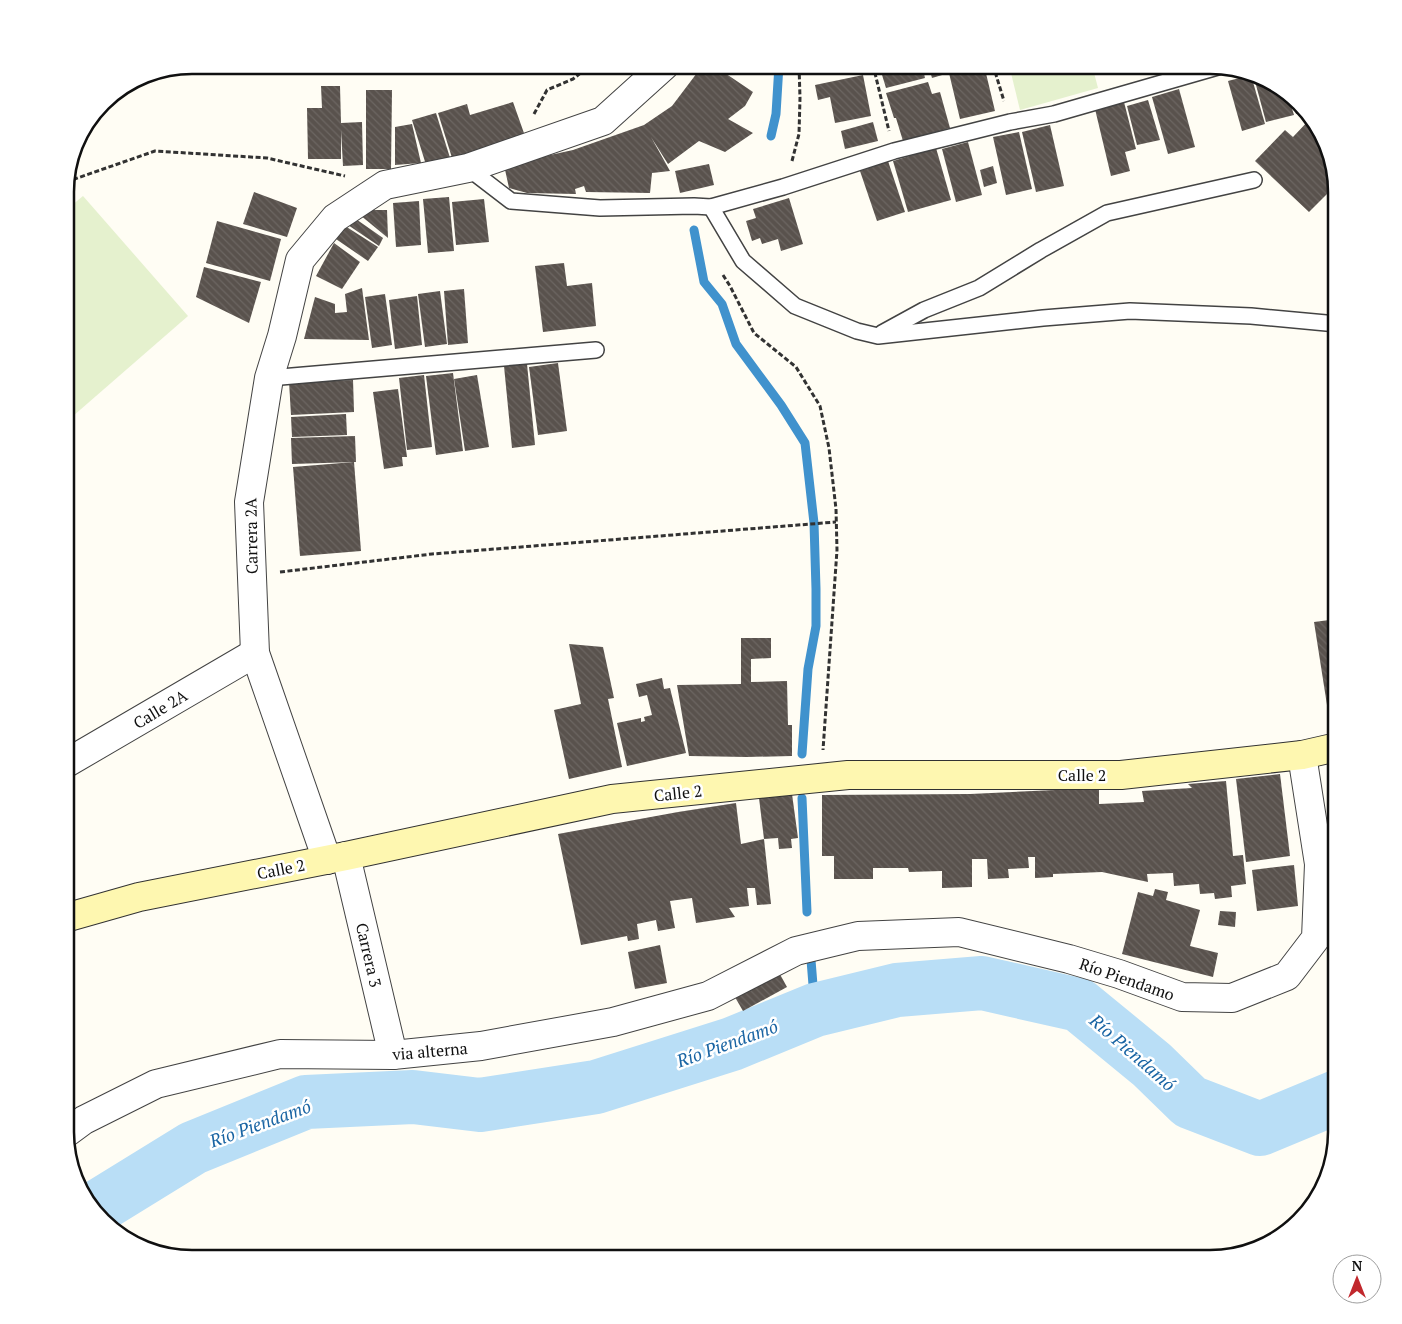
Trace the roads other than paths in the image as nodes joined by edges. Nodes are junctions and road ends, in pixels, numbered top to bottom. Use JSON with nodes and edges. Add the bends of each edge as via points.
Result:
{"nodes":[{"id":1,"x":655,"y":74,"type":"edge"},
{"id":2,"x":1190,"y":74,"type":"edge"},
{"id":3,"x":468,"y":168,"type":"junction"},
{"id":4,"x":1254,"y":180,"type":"dead end"},
{"id":5,"x":711,"y":207,"type":"junction"},
{"id":6,"x":1328,"y":323,"type":"edge"},
{"id":7,"x":878,"y":336,"type":"junction"},
{"id":8,"x":596,"y":350,"type":"dead end"},
{"id":9,"x":269,"y":378,"type":"junction"},
{"id":10,"x":255,"y":653,"type":"junction"},
{"id":11,"x":1328,"y":749,"type":"edge"},
{"id":12,"x":1302,"y":755,"type":"junction"},
{"id":13,"x":74,"y":759,"type":"edge"},
{"id":14,"x":336,"y":858,"type":"junction"},
{"id":15,"x":74,"y":915,"type":"edge"},
{"id":16,"x":796,"y":951,"type":"joint"},
{"id":17,"x":393,"y":1055,"type":"junction"},
{"id":18,"x":74,"y":1127,"type":"edge"}],
"edges":[{"from":1,"to":3,"type":"street","via":[[603,121]]},
{"from":2,"to":5,"type":"lane","via":[[1054,114],[894,151],[783,188]]},
{"from":3,"to":5,"type":"lane","via":[[511,201],[600,208]]},
{"from":3,"to":9,"type":"street","name":"Carrera 2A","via":[[385,185],[335,218],[300,260]]},
{"from":4,"to":7,"type":"lane","via":[[1107,214],[979,288],[924,310]]},
{"from":5,"to":7,"type":"lane","via":[[743,260],[795,306]]},
{"from":6,"to":7,"type":"lane","via":[[1130,311]]},
{"from":8,"to":9,"type":"lane"},
{"from":9,"to":10,"type":"street","name":"Carrera 2A","via":[[249,502]]},
{"from":10,"to":13,"type":"street","name":"Calle 2A"},
{"from":10,"to":14,"type":"street","name":"Carrera 2A"},
{"from":11,"to":12,"type":"street","name":"Calle 2"},
{"from":12,"to":14,"type":"street","name":"Calle 2","via":[[1120,775],[848,775],[612,799]]},
{"from":12,"to":16,"type":"street","name":"Río Piendamo","via":[[1319,864],[1316,938],[1287,976],[1232,998],[1182,997],[1069,959],[959,932],[858,936]]},
{"from":14,"to":15,"type":"street","name":"Calle 2","via":[[139,897]]},
{"from":14,"to":17,"type":"street","name":"Carrera 3"},
{"from":16,"to":17,"type":"street","name":"via alterna","via":[[708,996],[613,1022],[481,1046]]},
{"from":17,"to":18,"type":"street","name":"via alterna","via":[[280,1054],[156,1084]]}]}
